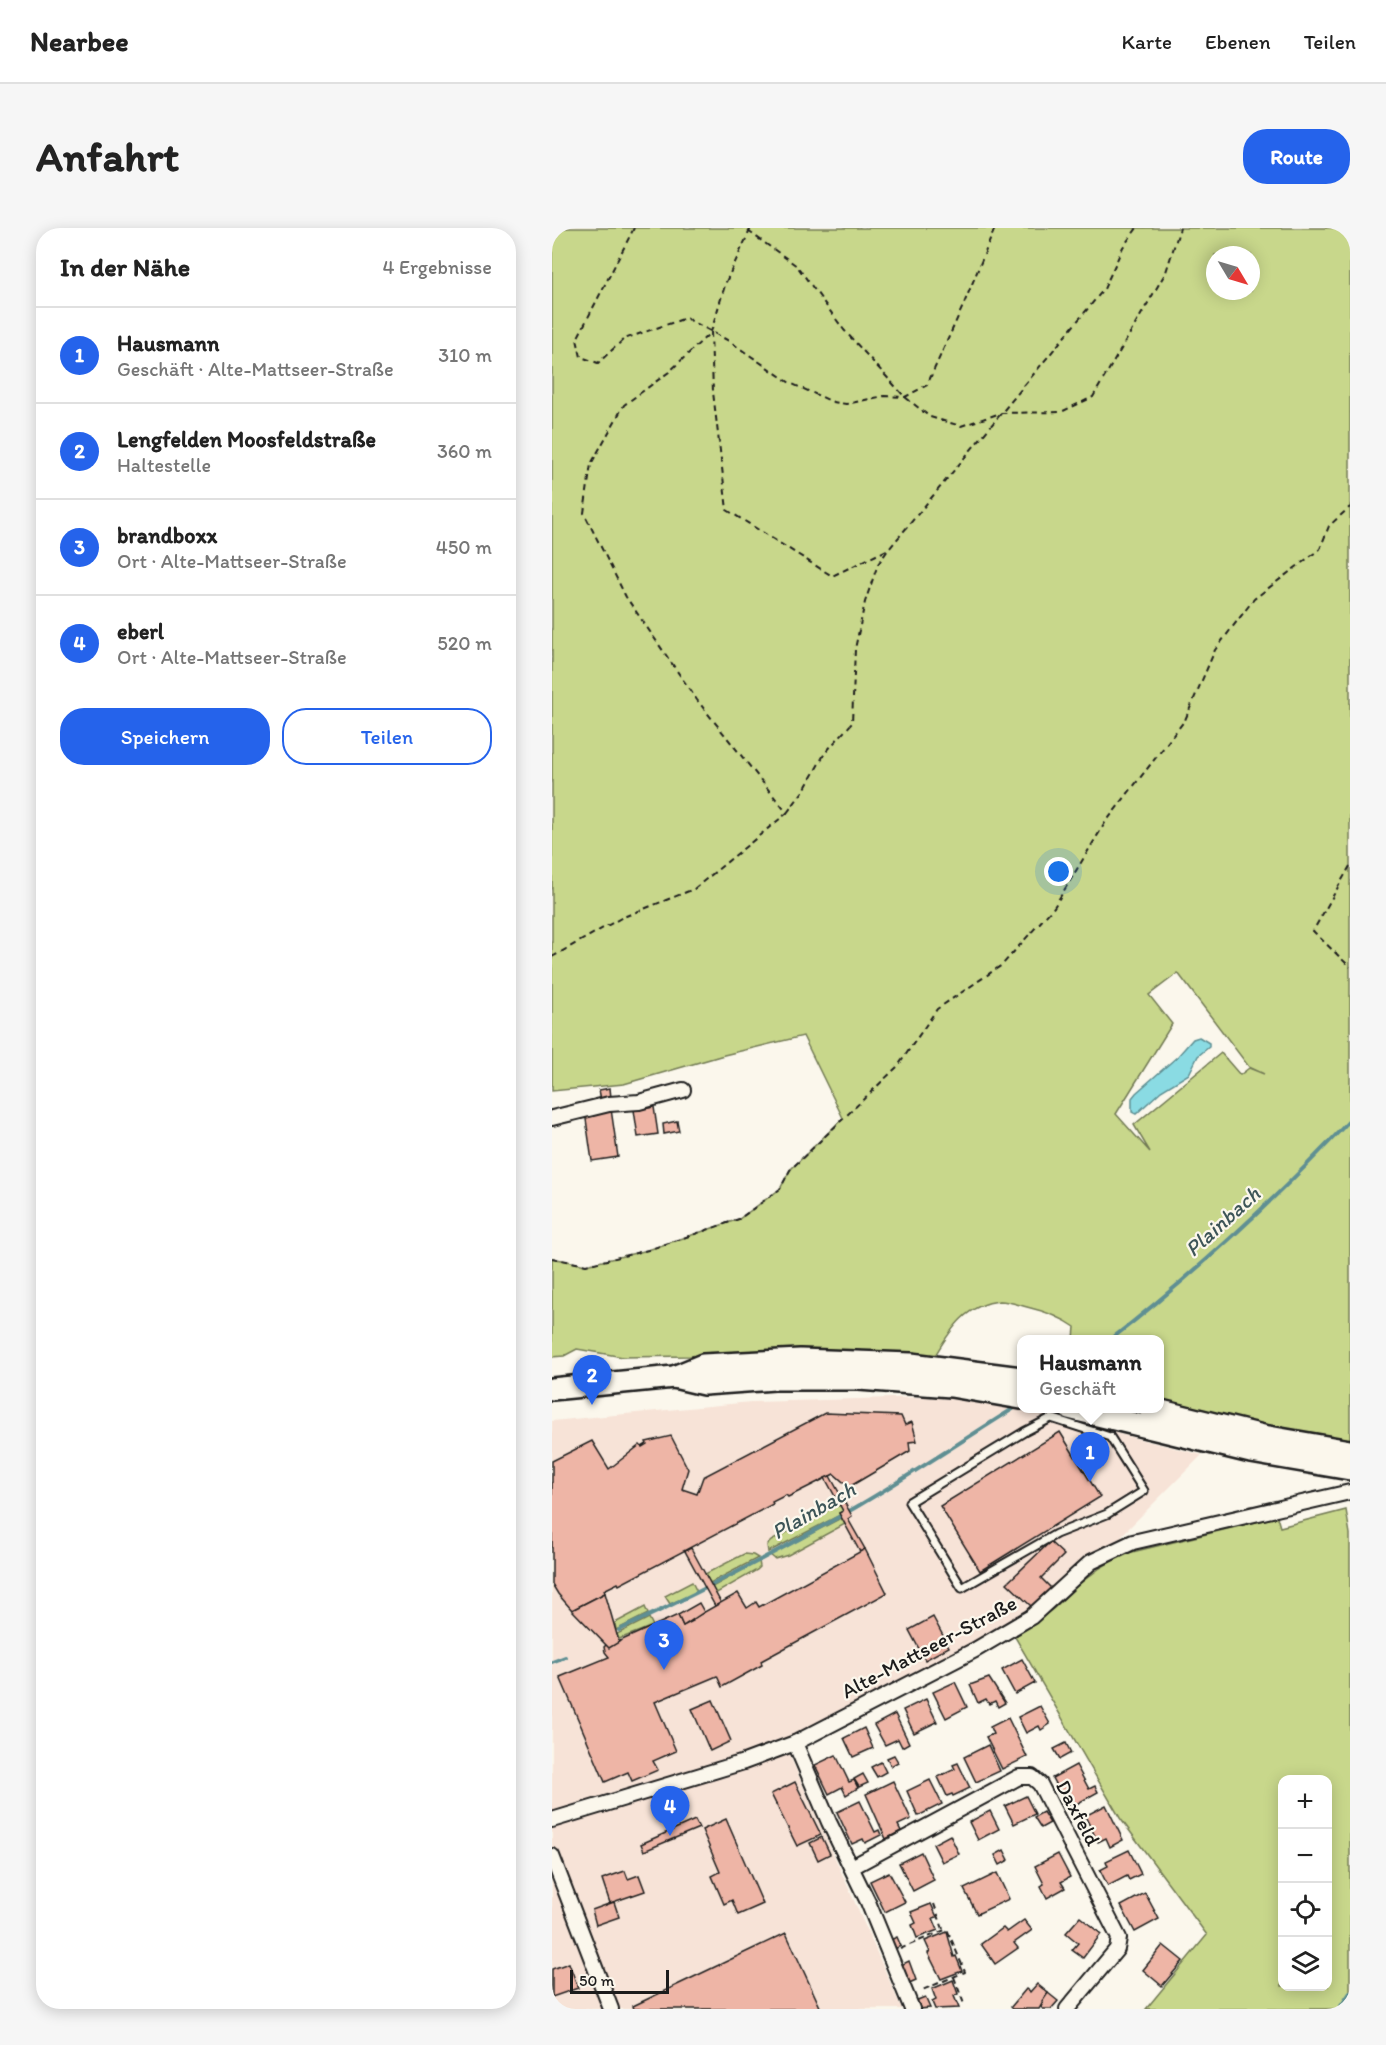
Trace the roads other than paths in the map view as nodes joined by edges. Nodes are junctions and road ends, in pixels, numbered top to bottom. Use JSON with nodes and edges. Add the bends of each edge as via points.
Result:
{"nodes":[{"id":1,"x":683,"y":1090,"type":"dead end"},
{"id":2,"x":552,"y":1118,"type":"edge"},
{"id":3,"x":674,"y":1377,"type":"junction"},
{"id":4,"x":1017,"y":1377,"type":"edge"},
{"id":5,"x":552,"y":1389,"type":"edge"},
{"id":6,"x":1017,"y":1397,"type":"edge"},
{"id":7,"x":1164,"y":1412,"type":"edge"},
{"id":8,"x":1090,"y":1413,"type":"edge"},
{"id":9,"x":1350,"y":1451,"type":"edge"},
{"id":10,"x":1350,"y":1469,"type":"edge"},
{"id":11,"x":1350,"y":1492,"type":"edge"},
{"id":12,"x":1107,"y":1514,"type":"joint"},
{"id":13,"x":795,"y":1743,"type":"junction"},
{"id":14,"x":552,"y":1820,"type":"edge"},
{"id":15,"x":552,"y":1856,"type":"edge"},
{"id":16,"x":852,"y":1867,"type":"junction"},
{"id":17,"x":909,"y":2003,"type":"edge"},
{"id":18,"x":611,"y":2009,"type":"edge"},
{"id":19,"x":1066,"y":2009,"type":"edge"}],
"edges":[{"from":1,"to":2,"type":"street"},
{"from":3,"to":4,"type":"main road","via":[[704,1365],[821,1360],[911,1364]]},
{"from":3,"to":5,"type":"main road"},
{"from":3,"to":6,"type":"main road","via":[[704,1384],[859,1379],[951,1386]]},
{"from":7,"to":9,"type":"main road","via":[[1263,1436]]},
{"from":8,"to":10,"type":"main road","via":[[1251,1452]]},
{"from":11,"to":13,"type":"street","name":"Alte-Mattseer-Straße","via":[[1133,1542],[1106,1554],[1078,1572],[1031,1617]]},
{"from":12,"to":12,"type":"lane","via":[[1144,1491],[1110,1437],[1051,1418],[909,1502],[962,1588],[1056,1534]]},
{"from":13,"to":14,"type":"street","name":"Alte-Mattseer-Straße"},
{"from":13,"to":16,"type":"street"},
{"from":15,"to":18,"type":"street"},
{"from":16,"to":17,"type":"street"},
{"from":16,"to":19,"type":"street","name":"Daxfeld","via":[[1019,1777],[1032,1777],[1040,1784],[1119,1938],[1118,1948]]}]}
